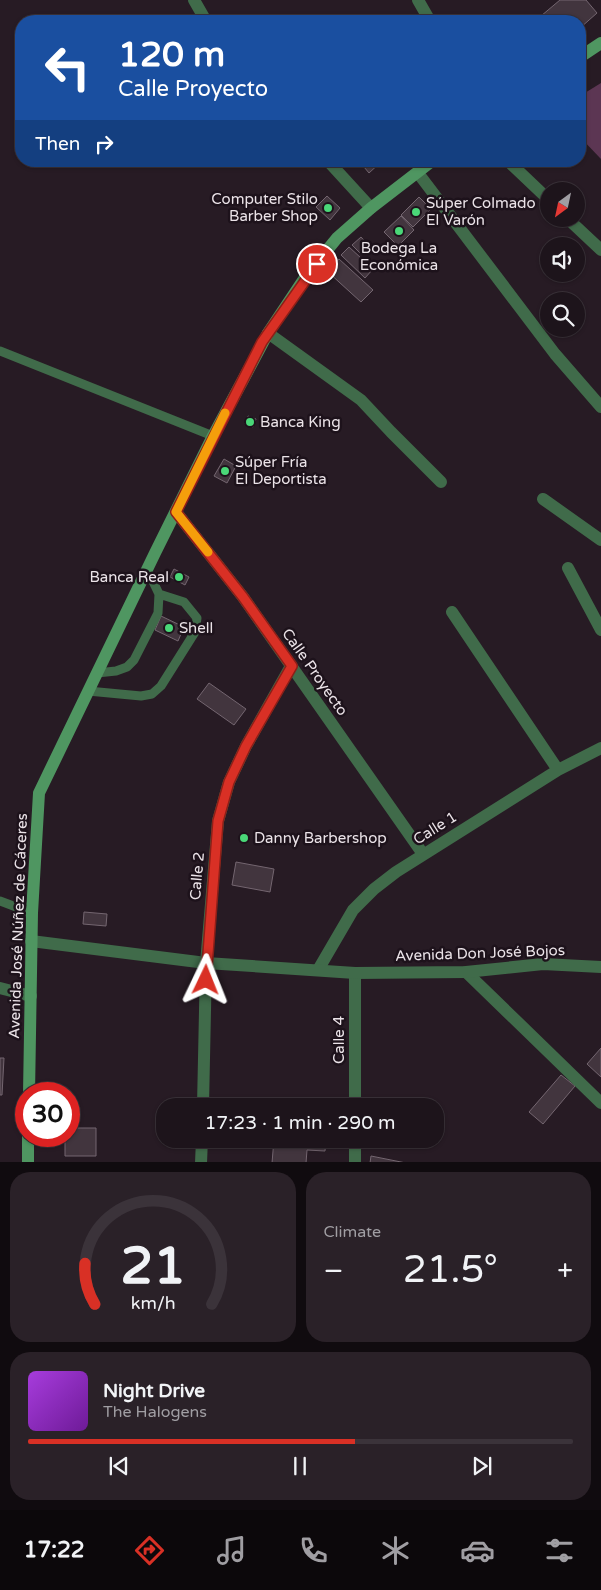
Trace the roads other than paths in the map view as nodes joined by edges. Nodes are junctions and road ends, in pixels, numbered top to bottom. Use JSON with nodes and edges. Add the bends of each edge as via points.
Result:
{"nodes":[{"id":1,"x":194,"y":0,"type":"edge"},
{"id":2,"x":418,"y":0,"type":"edge"},
{"id":3,"x":203,"y":15,"type":"edge"},
{"id":4,"x":427,"y":15,"type":"edge"},
{"id":5,"x":601,"y":43,"type":"edge"},
{"id":6,"x":586,"y":53,"type":"edge"},
{"id":7,"x":334,"y":167,"type":"edge"},
{"id":8,"x":425,"y":167,"type":"edge"},
{"id":9,"x":514,"y":167,"type":"edge"},
{"id":10,"x":418,"y":173,"type":"junction"},
{"id":11,"x":540,"y":191,"type":"edge"},
{"id":12,"x":372,"y":208,"type":"junction"},
{"id":13,"x":578,"y":228,"type":"edge"},
{"id":14,"x":601,"y":250,"type":"edge"},
{"id":15,"x":268,"y":333,"type":"junction"},
{"id":16,"x":0,"y":350,"type":"edge"},
{"id":17,"x":601,"y":407,"type":"edge"},
{"id":18,"x":214,"y":436,"type":"junction"},
{"id":19,"x":441,"y":482,"type":"dead end"},
{"id":20,"x":543,"y":499,"type":"dead end"},
{"id":21,"x":176,"y":512,"type":"junction"},
{"id":22,"x":601,"y":540,"type":"edge"},
{"id":23,"x":568,"y":568,"type":"dead end"},
{"id":24,"x":147,"y":569,"type":"junction"},
{"id":25,"x":159,"y":594,"type":"junction"},
{"id":26,"x":452,"y":612,"type":"dead end"},
{"id":27,"x":601,"y":630,"type":"edge"},
{"id":28,"x":292,"y":666,"type":"junction"},
{"id":29,"x":97,"y":673,"type":"junction"},
{"id":30,"x":88,"y":691,"type":"junction"},
{"id":31,"x":601,"y":748,"type":"edge"},
{"id":32,"x":558,"y":770,"type":"junction"},
{"id":33,"x":423,"y":854,"type":"junction"},
{"id":34,"x":0,"y":901,"type":"edge"},
{"id":35,"x":32,"y":914,"type":"junction"},
{"id":36,"x":31,"y":941,"type":"junction"},
{"id":37,"x":206,"y":962,"type":"junction"},
{"id":38,"x":601,"y":967,"type":"edge"},
{"id":39,"x":318,"y":970,"type":"junction"},
{"id":40,"x":466,"y":972,"type":"junction"},
{"id":41,"x":355,"y":973,"type":"junction"},
{"id":42,"x":0,"y":988,"type":"edge"},
{"id":43,"x":31,"y":996,"type":"junction"},
{"id":44,"x":29,"y":1082,"type":"edge"},
{"id":45,"x":203,"y":1098,"type":"edge"},
{"id":46,"x":355,"y":1098,"type":"edge"},
{"id":47,"x":601,"y":1103,"type":"edge"},
{"id":48,"x":28,"y":1147,"type":"edge"},
{"id":49,"x":202,"y":1148,"type":"edge"},
{"id":50,"x":355,"y":1148,"type":"edge"},
{"id":51,"x":28,"y":1162,"type":"edge"},
{"id":52,"x":201,"y":1162,"type":"edge"},
{"id":53,"x":356,"y":1162,"type":"edge"}],
"edges":[{"from":1,"to":3,"type":"street"},
{"from":2,"to":4,"type":"street"},
{"from":5,"to":6,"type":"main road"},
{"from":7,"to":12,"type":"street"},
{"from":8,"to":10,"type":"main road","name":"Avenida José Núñez de Cáceres"},
{"from":9,"to":11,"type":"street"},
{"from":10,"to":12,"type":"main road","name":"Avenida José Núñez de Cáceres"},
{"from":10,"to":17,"type":"street","via":[[555,354]]},
{"from":12,"to":15,"type":"main road","name":"Avenida José Núñez de Cáceres","via":[[338,238],[306,276]]},
{"from":13,"to":14,"type":"street"},
{"from":15,"to":18,"type":"main road","name":"Avenida José Núñez de Cáceres"},
{"from":15,"to":19,"type":"street","via":[[361,400]]},
{"from":16,"to":18,"type":"lane"},
{"from":18,"to":21,"type":"main road","name":"Avenida José Núñez de Cáceres"},
{"from":20,"to":22,"type":"street"},
{"from":21,"to":24,"type":"main road","name":"Avenida José Núñez de Cáceres"},
{"from":21,"to":28,"type":"street","name":"Calle Proyecto"},
{"from":23,"to":27,"type":"street"},
{"from":24,"to":25,"type":"lane"},
{"from":24,"to":29,"type":"main road","name":"Avenida José Núñez de Cáceres"},
{"from":25,"to":29,"type":"lane","via":[[158,613],[134,660],[116,671]]},
{"from":25,"to":30,"type":"lane","via":[[184,602],[197,618],[195,632],[161,686],[152,694],[142,696]]},
{"from":26,"to":32,"type":"street"},
{"from":28,"to":33,"type":"street","name":"Calle Proyecto"},
{"from":28,"to":37,"type":"street","name":"Calle 2","via":[[229,782],[218,821]]},
{"from":29,"to":30,"type":"main road","name":"Avenida José Núñez de Cáceres"},
{"from":30,"to":35,"type":"main road","name":"Avenida José Núñez de Cáceres","via":[[39,793]]},
{"from":31,"to":32,"type":"street","name":"Calle 1"},
{"from":32,"to":33,"type":"street","name":"Calle 1"},
{"from":33,"to":39,"type":"street","name":"Calle 1","via":[[374,889],[352,910]]},
{"from":34,"to":35,"type":"lane"},
{"from":35,"to":36,"type":"main road","name":"Avenida José Núñez de Cáceres"},
{"from":36,"to":37,"type":"street","name":"Avenida Don José Bojos"},
{"from":36,"to":43,"type":"main road","name":"Avenida José Núñez de Cáceres"},
{"from":37,"to":39,"type":"street","name":"Avenida Don José Bojos"},
{"from":37,"to":45,"type":"street","name":"Calle 2"},
{"from":38,"to":40,"type":"street","name":"Avenida Don José Bojos","via":[[543,964]]},
{"from":39,"to":41,"type":"street","name":"Avenida Don José Bojos"},
{"from":40,"to":41,"type":"street","name":"Avenida Don José Bojos"},
{"from":40,"to":47,"type":"street"},
{"from":41,"to":46,"type":"street","name":"Calle 4"},
{"from":42,"to":43,"type":"street"},
{"from":43,"to":44,"type":"main road","name":"Avenida José Núñez de Cáceres"},
{"from":48,"to":51,"type":"main road"},
{"from":49,"to":52,"type":"street"},
{"from":50,"to":53,"type":"street"}]}
